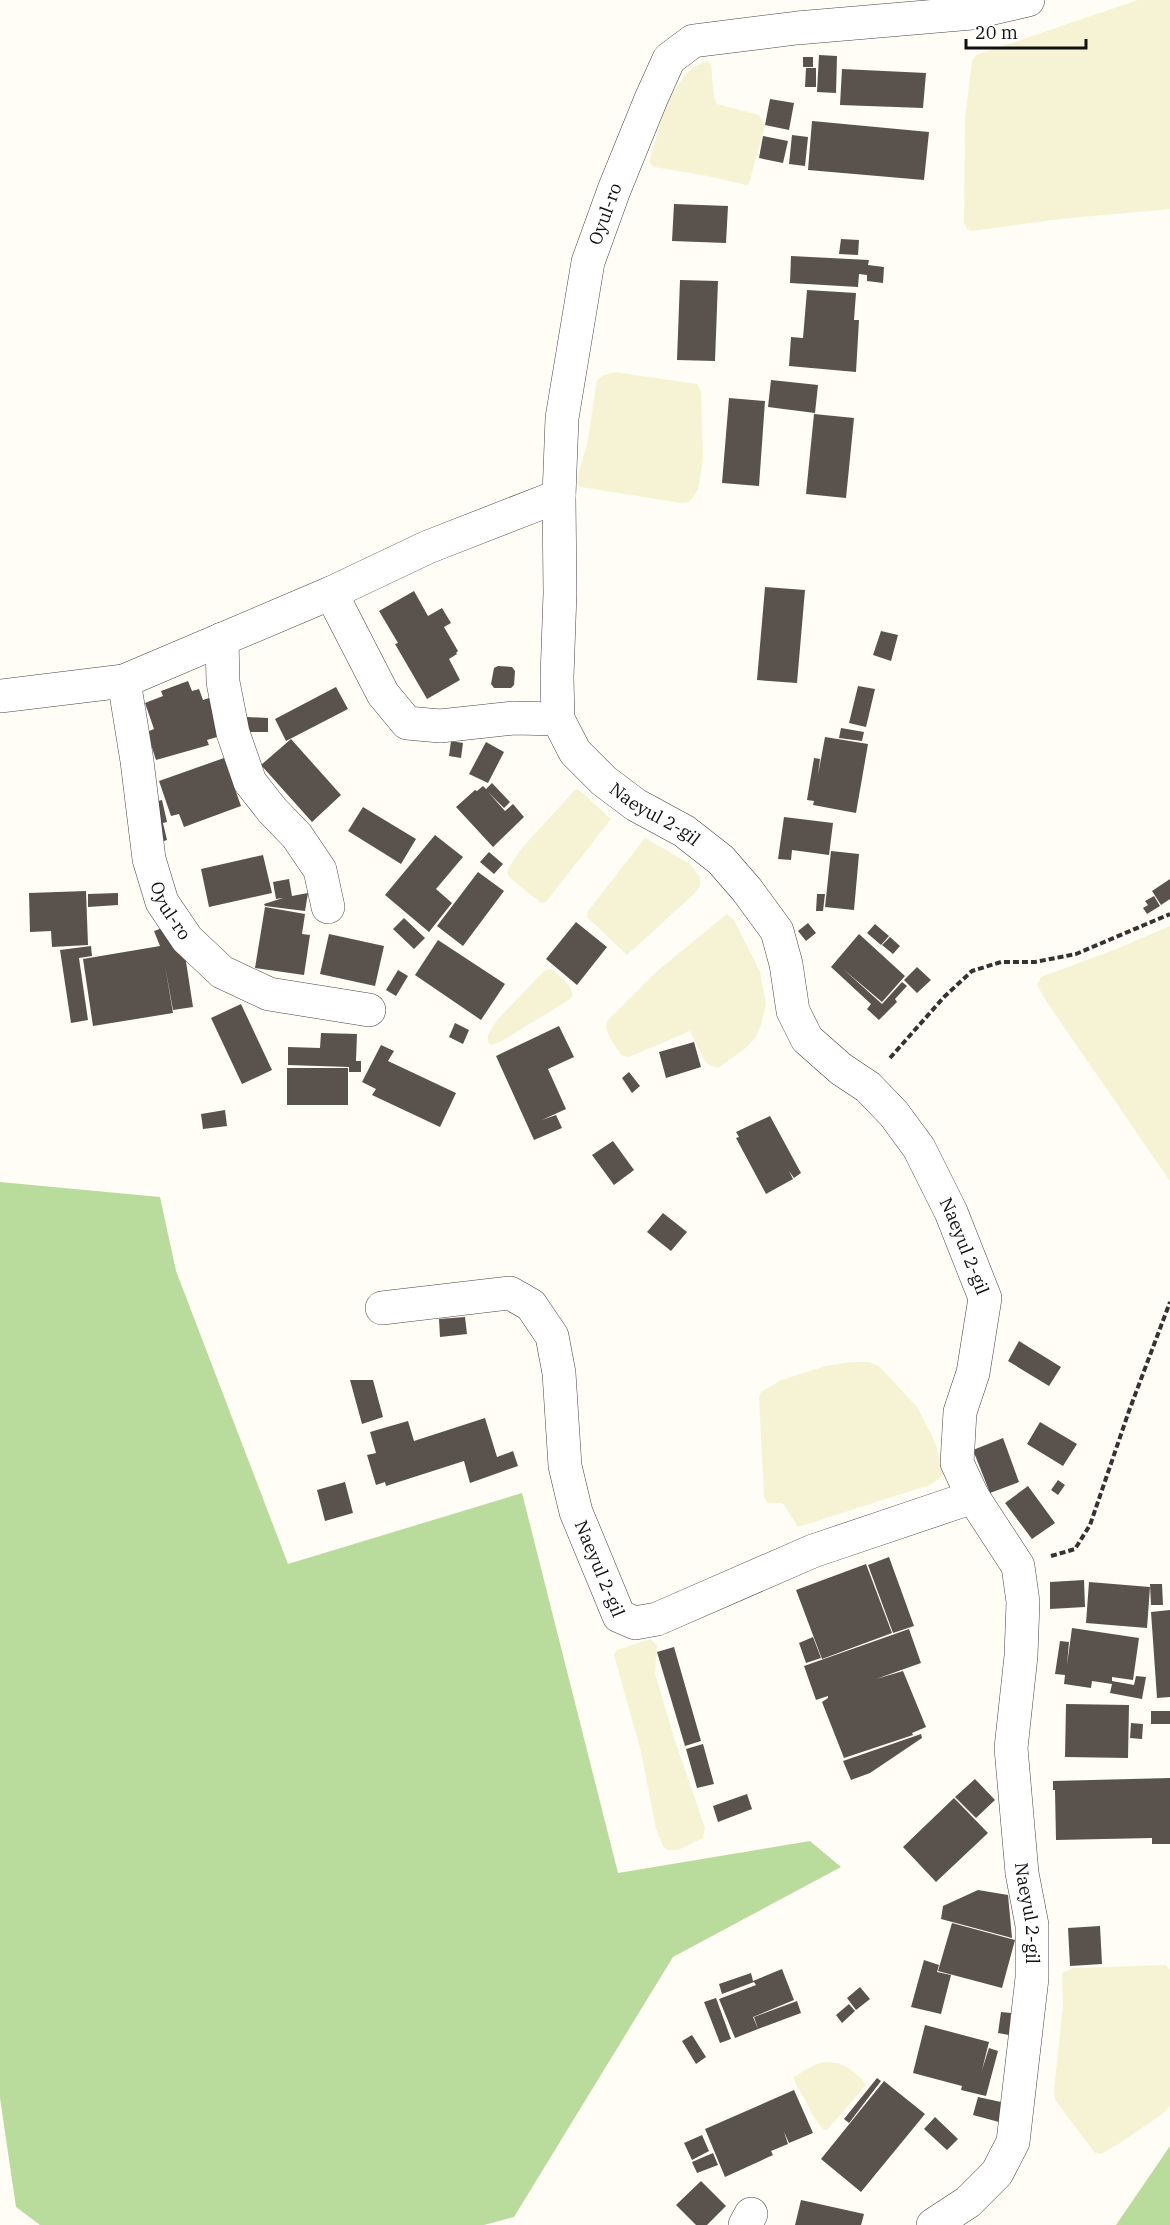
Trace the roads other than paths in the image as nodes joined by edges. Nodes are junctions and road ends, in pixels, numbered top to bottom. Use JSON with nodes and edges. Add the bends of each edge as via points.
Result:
{"nodes":[{"id":1,"x":1028,"y":0,"type":"edge"},
{"id":2,"x":559,"y":496,"type":"junction"},
{"id":3,"x":331,"y":592,"type":"junction"},
{"id":4,"x":222,"y":639,"type":"junction"},
{"id":5,"x":124,"y":681,"type":"junction"},
{"id":6,"x":0,"y":696,"type":"edge"},
{"id":7,"x":558,"y":719,"type":"junction"},
{"id":8,"x":328,"y":907,"type":"dead end"},
{"id":9,"x":369,"y":1010,"type":"dead end"},
{"id":10,"x":382,"y":1308,"type":"dead end"},
{"id":11,"x":972,"y":1497,"type":"junction"},
{"id":12,"x":933,"y":2225,"type":"edge"}],
"edges":[{"from":1,"to":2,"type":"street","name":"Oyul-ro","via":[[972,14],[693,41],[669,59],[588,262],[562,418]]},
{"from":2,"to":3,"type":"street"},
{"from":2,"to":7,"type":"street","name":"Naeyul 2-gil"},
{"from":3,"to":4,"type":"street"},
{"from":3,"to":7,"type":"street","via":[[383,694],[406,723],[440,726],[514,718]]},
{"from":4,"to":5,"type":"street"},
{"from":4,"to":8,"type":"street","via":[[223,682],[233,733],[250,782],[297,836],[320,870]]},
{"from":5,"to":6,"type":"street"},
{"from":5,"to":9,"type":"street","name":"Oyul-ro","via":[[148,859],[162,902],[187,939],[222,972],[268,994]]},
{"from":7,"to":11,"type":"street","name":"Naeyul 2-gil","via":[[575,752],[604,781],[636,805],[684,831],[721,860],[747,890],[777,931],[793,1011],[807,1039],[868,1087],[919,1148],[951,1212],[985,1298],[973,1373],[960,1412],[957,1463]]},
{"from":10,"to":11,"type":"street","name":"Naeyul 2-gil","via":[[510,1293],[531,1305],[552,1336],[559,1373],[565,1466],[576,1512],[619,1616],[635,1623],[657,1619],[813,1551]]},
{"from":11,"to":12,"type":"street","name":"Naeyul 2-gil","via":[[1018,1566],[1023,1602],[1011,1748],[1022,1873],[1032,1925],[1032,1978],[1013,2142],[997,2173],[968,2202]]}]}
